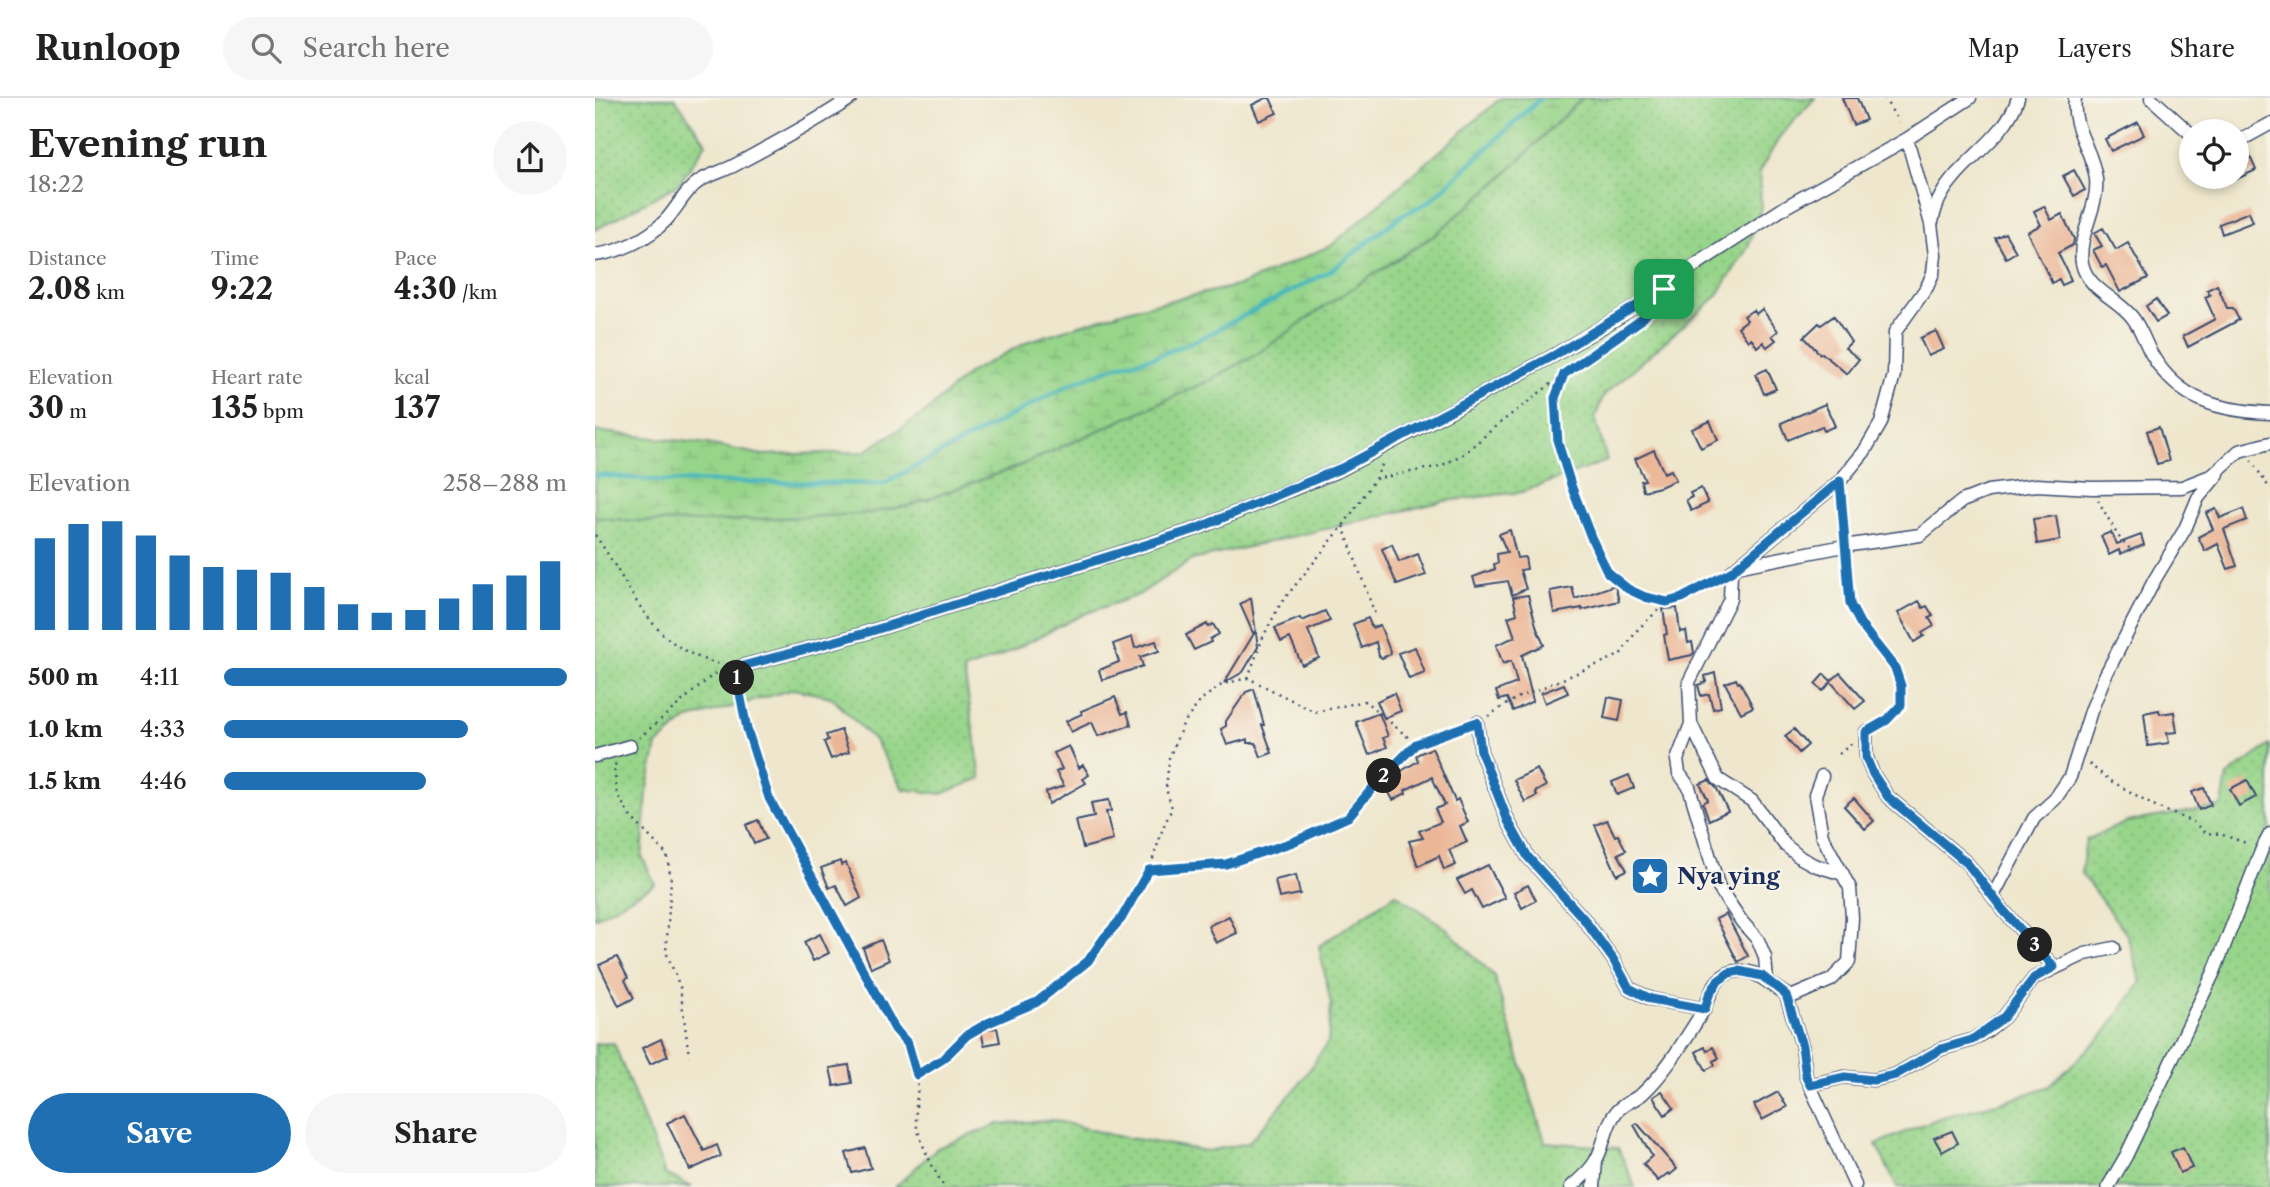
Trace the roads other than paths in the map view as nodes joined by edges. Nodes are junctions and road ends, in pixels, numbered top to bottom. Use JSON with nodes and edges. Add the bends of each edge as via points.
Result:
{"nodes":[{"id":1,"x":851,"y":98,"type":"edge"},
{"id":2,"x":1970,"y":98,"type":"edge"},
{"id":3,"x":2018,"y":98,"type":"edge"},
{"id":4,"x":2075,"y":98,"type":"edge"},
{"id":5,"x":2151,"y":98,"type":"edge"},
{"id":6,"x":2179,"y":123,"type":"edge"},
{"id":7,"x":2270,"y":124,"type":"edge"},
{"id":8,"x":2249,"y":135,"type":"edge"},
{"id":9,"x":1907,"y":139,"type":"junction"},
{"id":10,"x":1931,"y":224,"type":"junction"},
{"id":11,"x":595,"y":255,"type":"edge"},
{"id":12,"x":2270,"y":413,"type":"edge"},
{"id":13,"x":2270,"y":443,"type":"edge"},
{"id":14,"x":2222,"y":468,"type":"junction"},
{"id":15,"x":1735,"y":569,"type":"junction"},
{"id":16,"x":735,"y":668,"type":"road end"},
{"id":17,"x":1477,"y":722,"type":"road end"},
{"id":18,"x":1691,"y":724,"type":"junction"},
{"id":19,"x":1866,"y":732,"type":"road end"},
{"id":20,"x":630,"y":746,"type":"road end"},
{"id":21,"x":595,"y":756,"type":"edge"},
{"id":22,"x":1822,"y":776,"type":"dead end"},
{"id":23,"x":2270,"y":834,"type":"edge"},
{"id":24,"x":1843,"y":874,"type":"junction"},
{"id":25,"x":1993,"y":896,"type":"junction"},
{"id":26,"x":2114,"y":948,"type":"dead end"},
{"id":27,"x":2054,"y":967,"type":"junction"},
{"id":28,"x":1767,"y":981,"type":"junction"},
{"id":29,"x":1786,"y":995,"type":"junction"},
{"id":30,"x":1705,"y":1009,"type":"junction"},
{"id":31,"x":1810,"y":1085,"type":"junction"},
{"id":32,"x":1596,"y":1160,"type":"junction"},
{"id":33,"x":1854,"y":1185,"type":"dead end"},
{"id":34,"x":1571,"y":1187,"type":"edge"},
{"id":35,"x":1594,"y":1187,"type":"edge"},
{"id":36,"x":2108,"y":1187,"type":"edge"}],
"edges":[{"from":1,"to":11,"type":"street","via":[[700,181],[665,220],[637,241]]},
{"from":2,"to":9,"type":"street"},
{"from":3,"to":10,"type":"street","via":[[2009,120],[1946,188]]},
{"from":4,"to":12,"type":"street","via":[[2075,119],[2096,178],[2082,247],[2084,270],[2103,294],[2131,317],[2164,372],[2193,397],[2241,412]]},
{"from":5,"to":6,"type":"street"},
{"from":7,"to":8,"type":"street"},
{"from":9,"to":10,"type":"street"},
{"from":9,"to":16,"type":"street","via":[[1787,206],[1644,302],[1553,356],[1342,468],[1196,529],[862,634]]},
{"from":10,"to":15,"type":"street","via":[[1933,272],[1895,332],[1894,375],[1881,423],[1840,481]]},
{"from":13,"to":14,"type":"street","via":[[2234,453]]},
{"from":14,"to":15,"type":"street","via":[[2182,487],[2036,485],[1988,491],[1962,501],[1920,535]]},
{"from":14,"to":25,"type":"street","via":[[2198,498],[2105,676],[2070,777],[2034,818]]},
{"from":15,"to":18,"type":"street","via":[[1730,599],[1689,682]]},
{"from":17,"to":30,"type":"street","via":[[1481,752],[1508,821],[1528,857],[1583,918],[1629,988],[1651,999]]},
{"from":18,"to":24,"type":"street","via":[[1718,779],[1752,802],[1801,858]]},
{"from":18,"to":28,"type":"street","via":[[1677,760],[1679,773],[1689,787],[1720,888],[1758,940]]},
{"from":19,"to":25,"type":"street","via":[[1866,757],[1888,797],[1967,863]]},
{"from":20,"to":21,"type":"street"},
{"from":22,"to":24,"type":"street","via":[[1815,795],[1822,836]]},
{"from":23,"to":36,"type":"street","via":[[2214,972]]},
{"from":24,"to":29,"type":"street","via":[[1850,888],[1849,962],[1831,980]]},
{"from":25,"to":27,"type":"street"},
{"from":26,"to":27,"type":"street"},
{"from":27,"to":31,"type":"street","via":[[2034,978],[2004,1017],[1972,1040],[1941,1049],[1895,1075],[1873,1080],[1845,1077]]},
{"from":28,"to":29,"type":"street"},
{"from":28,"to":30,"type":"street","via":[[1739,971],[1729,973],[1718,981]]},
{"from":29,"to":31,"type":"street"},
{"from":30,"to":32,"type":"street","via":[[1642,1093],[1616,1112]]},
{"from":31,"to":33,"type":"street"},
{"from":32,"to":34,"type":"street"},
{"from":32,"to":35,"type":"street"}]}
